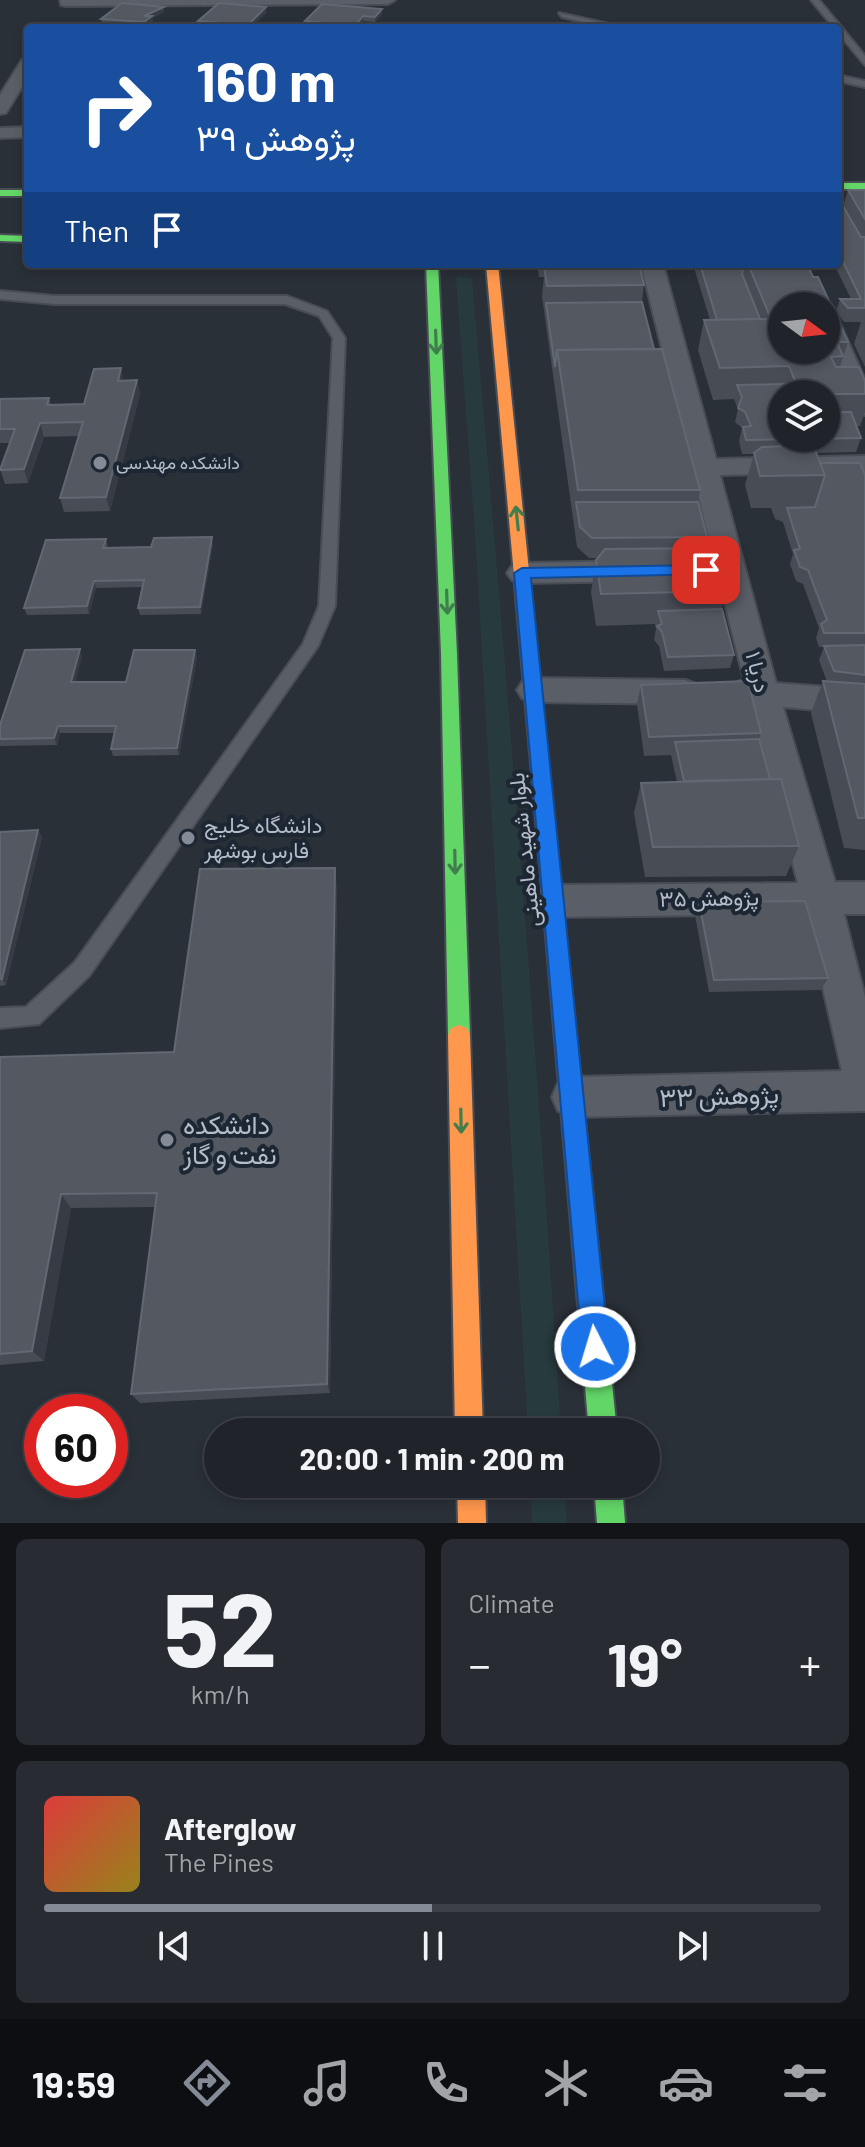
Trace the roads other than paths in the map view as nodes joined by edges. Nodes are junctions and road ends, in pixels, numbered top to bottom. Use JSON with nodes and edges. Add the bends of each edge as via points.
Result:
{"nodes":[{"id":1,"x":388,"y":0,"type":"edge"},
{"id":2,"x":815,"y":0,"type":"edge"},
{"id":3,"x":64,"y":6,"type":"edge"},
{"id":4,"x":562,"y":15,"type":"dead end"},
{"id":5,"x":601,"y":24,"type":"edge"},
{"id":6,"x":835,"y":24,"type":"edge"},
{"id":7,"x":842,"y":33,"type":"edge"},
{"id":8,"x":865,"y":62,"type":"edge"},
{"id":9,"x":24,"y":70,"type":"edge"},
{"id":10,"x":842,"y":79,"type":"edge"},
{"id":11,"x":865,"y":84,"type":"edge"},
{"id":12,"x":0,"y":109,"type":"edge"},
{"id":13,"x":24,"y":132,"type":"edge"},
{"id":14,"x":0,"y":133,"type":"edge"},
{"id":15,"x":842,"y":186,"type":"edge"},
{"id":16,"x":865,"y":186,"type":"edge"},
{"id":17,"x":0,"y":193,"type":"edge"},
{"id":18,"x":24,"y":193,"type":"edge"},
{"id":19,"x":865,"y":201,"type":"edge"},
{"id":20,"x":842,"y":202,"type":"edge"},
{"id":21,"x":0,"y":208,"type":"edge"},
{"id":22,"x":24,"y":208,"type":"edge"},
{"id":23,"x":0,"y":238,"type":"edge"},
{"id":24,"x":24,"y":239,"type":"edge"},
{"id":25,"x":437,"y":268,"type":"edge"},
{"id":26,"x":489,"y":268,"type":"edge"},
{"id":27,"x":653,"y":268,"type":"edge"},
{"id":28,"x":0,"y":295,"type":"edge"},
{"id":29,"x":840,"y":327,"type":"edge"},
{"id":30,"x":865,"y":333,"type":"edge"},
{"id":31,"x":840,"y":349,"type":"edge"},
{"id":32,"x":865,"y":408,"type":"edge"},
{"id":33,"x":865,"y":464,"type":"edge"},
{"id":34,"x":706,"y":467,"type":"junction"},
{"id":35,"x":674,"y":571,"type":"edge"},
{"id":36,"x":522,"y":573,"type":"junction"},
{"id":37,"x":533,"y":690,"type":"junction"},
{"id":38,"x":763,"y":693,"type":"junction"},
{"id":39,"x":865,"y":702,"type":"edge"},
{"id":40,"x":821,"y":897,"type":"junction"},
{"id":41,"x":865,"y":898,"type":"edge"},
{"id":42,"x":554,"y":901,"type":"junction"},
{"id":43,"x":0,"y":1018,"type":"edge"},
{"id":44,"x":865,"y":1080,"type":"edge"},
{"id":45,"x":865,"y":1091,"type":"edge"},
{"id":46,"x":573,"y":1097,"type":"junction"},
{"id":47,"x":469,"y":1418,"type":"edge"},
{"id":48,"x":602,"y":1418,"type":"edge"},
{"id":49,"x":471,"y":1498,"type":"edge"},
{"id":50,"x":609,"y":1498,"type":"edge"},
{"id":51,"x":472,"y":1523,"type":"edge"},
{"id":52,"x":611,"y":1523,"type":"edge"}],
"edges":[{"from":1,"to":3,"type":"street","via":[[279,9]]},
{"from":2,"to":6,"type":"lane"},
{"from":4,"to":5,"type":"lane"},
{"from":7,"to":8,"type":"lane"},
{"from":9,"to":12,"type":"street"},
{"from":10,"to":11,"type":"lane"},
{"from":13,"to":14,"type":"street"},
{"from":15,"to":16,"type":"main road"},
{"from":17,"to":18,"type":"main road"},
{"from":19,"to":20,"type":"main road"},
{"from":21,"to":22,"type":"main road"},
{"from":23,"to":24,"type":"main road"},
{"from":25,"to":47,"type":"main road","one_way":true},
{"from":36,"to":26,"type":"main road","name":"بلوار شهید ماهینی","one_way":true},
{"from":27,"to":34,"type":"street","name":"دریا ۱"},
{"from":28,"to":43,"type":"lane","via":[[55,300],[287,300],[323,314],[339,338],[327,606],[310,646],[82,969],[31,1017]]},
{"from":29,"to":30,"type":"street"},
{"from":31,"to":32,"type":"street"},
{"from":33,"to":34,"type":"street"},
{"from":34,"to":38,"type":"street","name":"دریا ۱","via":[[718,570]]},
{"from":35,"to":36,"type":"street"},
{"from":36,"to":37,"type":"main road","name":"بلوار شهید ماهینی"},
{"from":37,"to":38,"type":"street"},
{"from":37,"to":42,"type":"main road","name":"بلوار شهید ماهینی"},
{"from":38,"to":39,"type":"street"},
{"from":38,"to":40,"type":"street","name":"دریا ۱"},
{"from":40,"to":41,"type":"street","name":"پژوهش ۳۵"},
{"from":40,"to":42,"type":"street","name":"پژوهش ۳۵"},
{"from":40,"to":44,"type":"street","name":"دریا ۱"},
{"from":42,"to":46,"type":"main road","name":"بلوار شهید ماهینی"},
{"from":45,"to":46,"type":"street","name":"پژوهش ۳۳"},
{"from":46,"to":48,"type":"main road","name":"بلوار شهید ماهینی"},
{"from":49,"to":51,"type":"main road"},
{"from":50,"to":52,"type":"main road"}]}
